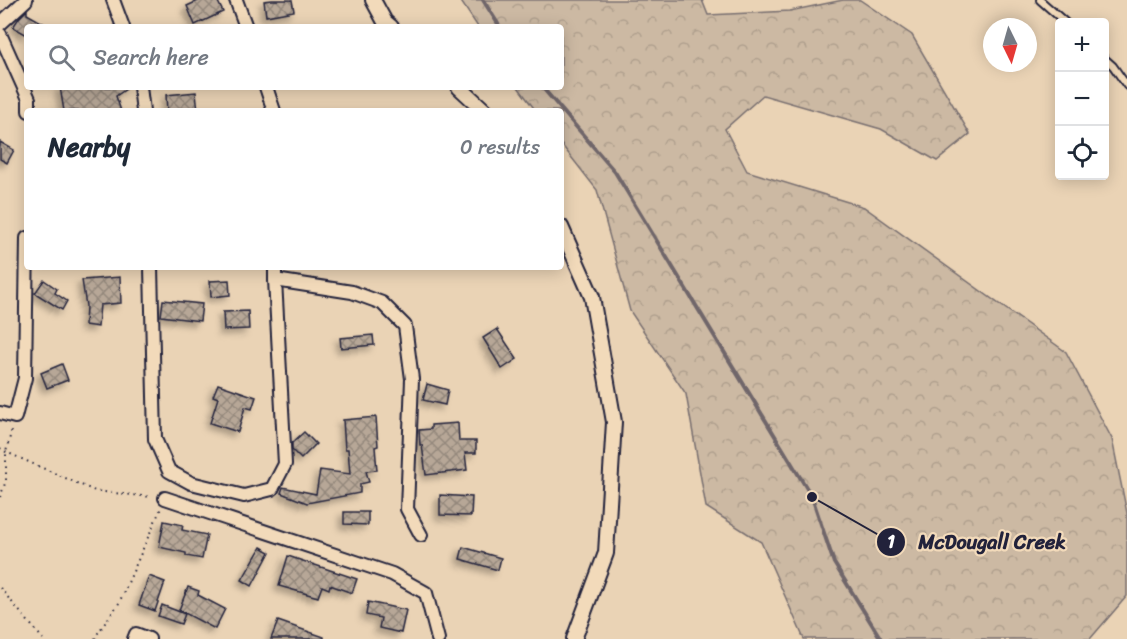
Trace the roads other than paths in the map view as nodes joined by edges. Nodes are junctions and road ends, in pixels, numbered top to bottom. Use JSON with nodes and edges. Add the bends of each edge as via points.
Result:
{"nodes":[{"id":1,"x":26,"y":0,"type":"edge"},
{"id":2,"x":113,"y":0,"type":"edge"},
{"id":3,"x":236,"y":0,"type":"edge"},
{"id":4,"x":373,"y":0,"type":"edge"},
{"id":5,"x":1040,"y":0,"type":"edge"},
{"id":6,"x":1060,"y":18,"type":"edge"},
{"id":7,"x":0,"y":24,"type":"edge"},
{"id":8,"x":122,"y":24,"type":"edge"},
{"id":9,"x":245,"y":24,"type":"edge"},
{"id":10,"x":387,"y":24,"type":"edge"},
{"id":11,"x":0,"y":34,"type":"edge"},
{"id":12,"x":1109,"y":62,"type":"edge"},
{"id":13,"x":1127,"y":86,"type":"edge"},
{"id":14,"x":24,"y":88,"type":"edge"},
{"id":15,"x":25,"y":90,"type":"edge"},
{"id":16,"x":140,"y":90,"type":"edge"},
{"id":17,"x":267,"y":90,"type":"edge"},
{"id":18,"x":462,"y":90,"type":"edge"},
{"id":19,"x":29,"y":108,"type":"edge"},
{"id":20,"x":143,"y":108,"type":"edge"},
{"id":21,"x":273,"y":108,"type":"edge"},
{"id":22,"x":482,"y":108,"type":"edge"},
{"id":23,"x":564,"y":234,"type":"edge"},
{"id":24,"x":27,"y":270,"type":"edge"},
{"id":25,"x":151,"y":270,"type":"edge"},
{"id":26,"x":275,"y":273,"type":"edge"},
{"id":27,"x":0,"y":413,"type":"edge"},
{"id":28,"x":165,"y":498,"type":"road end"},
{"id":29,"x":421,"y":535,"type":"dead end"},
{"id":30,"x":134,"y":639,"type":"edge"},
{"id":31,"x":149,"y":639,"type":"edge"},
{"id":32,"x":438,"y":639,"type":"edge"},
{"id":33,"x":574,"y":639,"type":"edge"}],
"edges":[{"from":1,"to":7,"type":"street"},
{"from":2,"to":8,"type":"street"},
{"from":3,"to":9,"type":"street"},
{"from":4,"to":10,"type":"street"},
{"from":5,"to":6,"type":"lane"},
{"from":11,"to":14,"type":"street"},
{"from":12,"to":13,"type":"lane"},
{"from":15,"to":19,"type":"street"},
{"from":16,"to":20,"type":"street"},
{"from":17,"to":21,"type":"street"},
{"from":18,"to":22,"type":"street"},
{"from":23,"to":33,"type":"street","via":[[592,297],[614,422],[606,553]]},
{"from":24,"to":27,"type":"street","via":[[25,378],[15,417]]},
{"from":25,"to":26,"type":"street","via":[[155,439],[169,471],[191,483],[244,496],[272,489],[285,464]]},
{"from":26,"to":29,"type":"street","via":[[382,303],[405,326],[412,379],[407,509]]},
{"from":28,"to":32,"type":"street","via":[[392,574],[426,593]]},
{"from":30,"to":31,"type":"street","via":[[136,634]]}]}
